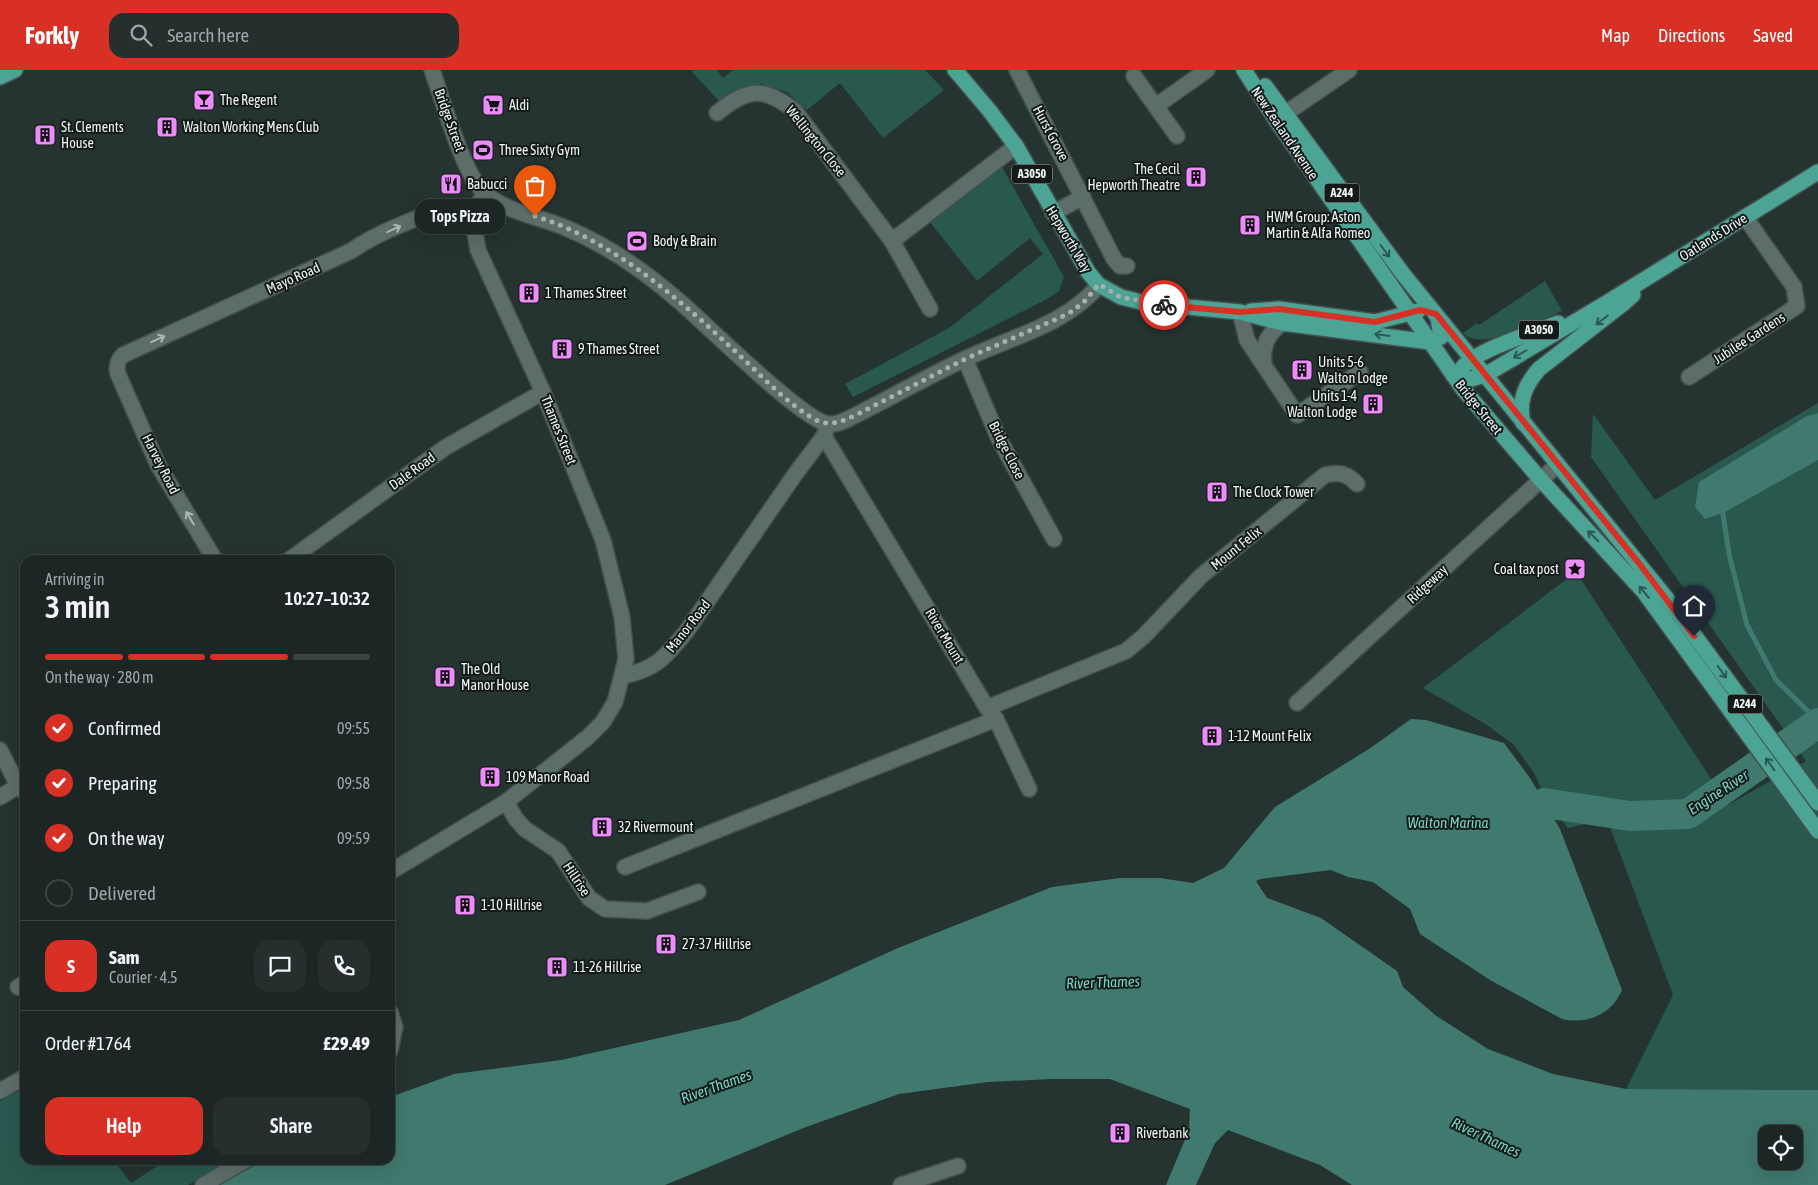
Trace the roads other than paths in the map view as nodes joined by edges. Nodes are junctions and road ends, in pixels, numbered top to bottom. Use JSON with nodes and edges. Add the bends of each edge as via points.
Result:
{"nodes":[{"id":1,"x":15,"y":70,"type":"edge"},
{"id":2,"x":432,"y":70,"type":"edge"},
{"id":3,"x":955,"y":70,"type":"edge"},
{"id":4,"x":1018,"y":70,"type":"edge"},
{"id":5,"x":1207,"y":70,"type":"edge"},
{"id":6,"x":1244,"y":70,"type":"edge"},
{"id":7,"x":1253,"y":70,"type":"edge"},
{"id":8,"x":1349,"y":70,"type":"edge"},
{"id":9,"x":1134,"y":76,"type":"dead end"},
{"id":10,"x":0,"y":77,"type":"edge"},
{"id":11,"x":1156,"y":106,"type":"junction"},
{"id":12,"x":717,"y":113,"type":"dead end"},
{"id":13,"x":1281,"y":117,"type":"junction"},
{"id":14,"x":1177,"y":136,"type":"dead end"},
{"id":15,"x":1016,"y":146,"type":"junction"},
{"id":16,"x":1818,"y":172,"type":"edge"},
{"id":17,"x":485,"y":193,"type":"junction"},
{"id":18,"x":1083,"y":197,"type":"junction"},
{"id":19,"x":1053,"y":213,"type":"junction"},
{"id":20,"x":475,"y":215,"type":"junction"},
{"id":21,"x":1745,"y":217,"type":"junction"},
{"id":22,"x":892,"y":241,"type":"junction"},
{"id":23,"x":1127,"y":266,"type":"dead end"},
{"id":24,"x":1651,"y":275,"type":"junction"},
{"id":25,"x":1099,"y":284,"type":"junction"},
{"id":26,"x":1608,"y":302,"type":"junction"},
{"id":27,"x":930,"y":309,"type":"dead end"},
{"id":28,"x":1240,"y":312,"type":"junction"},
{"id":29,"x":1410,"y":313,"type":"junction"},
{"id":30,"x":1437,"y":316,"type":"junction"},
{"id":31,"x":1282,"y":323,"type":"junction"},
{"id":32,"x":1430,"y":342,"type":"junction"},
{"id":33,"x":1471,"y":358,"type":"junction"},
{"id":34,"x":965,"y":359,"type":"junction"},
{"id":35,"x":117,"y":363,"type":"joint"},
{"id":36,"x":1264,"y":365,"type":"junction"},
{"id":37,"x":1360,"y":372,"type":"dead end"},
{"id":38,"x":1485,"y":375,"type":"junction"},
{"id":39,"x":1689,"y":377,"type":"dead end"},
{"id":40,"x":1459,"y":381,"type":"junction"},
{"id":41,"x":543,"y":392,"type":"junction"},
{"id":42,"x":1523,"y":423,"type":"junction"},
{"id":43,"x":826,"y":430,"type":"junction"},
{"id":44,"x":1557,"y":465,"type":"junction"},
{"id":45,"x":1541,"y":480,"type":"junction"},
{"id":46,"x":1357,"y":484,"type":"dead end"},
{"id":47,"x":1054,"y":539,"type":"dead end"},
{"id":48,"x":212,"y":555,"type":"edge"},
{"id":49,"x":296,"y":555,"type":"edge"},
{"id":50,"x":1666,"y":609,"type":"junction"},
{"id":51,"x":623,"y":676,"type":"junction"},
{"id":52,"x":1297,"y":703,"type":"dead end"},
{"id":53,"x":992,"y":714,"type":"junction"},
{"id":54,"x":0,"y":750,"type":"edge"},
{"id":55,"x":20,"y":785,"type":"edge"},
{"id":56,"x":1028,"y":789,"type":"dead end"},
{"id":57,"x":20,"y":790,"type":"edge"},
{"id":58,"x":0,"y":797,"type":"edge"},
{"id":59,"x":506,"y":802,"type":"junction"},
{"id":60,"x":1818,"y":803,"type":"edge"},
{"id":61,"x":1818,"y":831,"type":"edge"},
{"id":62,"x":625,"y":867,"type":"dead end"},
{"id":63,"x":395,"y":869,"type":"edge"},
{"id":64,"x":698,"y":892,"type":"dead end"},
{"id":65,"x":20,"y":1080,"type":"edge"},
{"id":66,"x":0,"y":1091,"type":"edge"},
{"id":67,"x":237,"y":1165,"type":"edge"},
{"id":68,"x":958,"y":1166,"type":"dead end"},
{"id":69,"x":203,"y":1185,"type":"edge"},
{"id":70,"x":901,"y":1185,"type":"edge"}],
"edges":[{"from":1,"to":10,"type":"main road"},
{"from":2,"to":17,"type":"street","name":"Bridge Street","via":[[466,164]]},
{"from":3,"to":15,"type":"main road","name":"Hepworth Way","number":"A3050"},
{"from":4,"to":18,"type":"street","name":"Hurst Grove"},
{"from":5,"to":11,"type":"street"},
{"from":6,"to":13,"type":"main road","name":"New Zealand Avenue","number":"A244"},
{"from":7,"to":13,"type":"main road","name":"New Zealand Avenue","number":"A244"},
{"from":8,"to":13,"type":"street"},
{"from":9,"to":11,"type":"street"},
{"from":11,"to":14,"type":"street"},
{"from":12,"to":22,"type":"street","name":"Wellington Close","via":[[745,94],[762,92],[780,98],[795,111]]},
{"from":13,"to":29,"type":"main road","name":"New Zealand Avenue","number":"A244"},
{"from":13,"to":30,"type":"main road","name":"New Zealand Avenue","number":"A244","one_way":true},
{"from":15,"to":19,"type":"main road","name":"Hepworth Way","number":"A3050"},
{"from":15,"to":22,"type":"street"},
{"from":16,"to":21,"type":"main road","name":"Oatlands Drive","number":"A3050"},
{"from":17,"to":20,"type":"street","name":"Thames Street"},
{"from":17,"to":43,"type":"street","name":"Bridge Street","via":[[511,208],[581,235],[636,268]]},
{"from":18,"to":19,"type":"street"},
{"from":18,"to":23,"type":"street","name":"Hurst Grove","via":[[1114,260],[1120,266]]},
{"from":19,"to":25,"type":"main road","name":"Hepworth Way","number":"A3050","via":[[1079,259]]},
{"from":35,"to":20,"type":"street","name":"Mayo Road","one_way":true,"via":[[123,354],[412,221],[458,210]]},
{"from":20,"to":41,"type":"street","name":"Thames Street","via":[[473,229],[482,260]]},
{"from":21,"to":24,"type":"main road","name":"Oatlands Drive","number":"A3050"},
{"from":21,"to":39,"type":"street","name":"Jubilee Gardens","via":[[1794,288],[1797,306]]},
{"from":22,"to":27,"type":"street","name":"Wellington Close"},
{"from":24,"to":26,"type":"main road","name":"Oatlands Drive","number":"A3050"},
{"from":24,"to":42,"type":"main road","one_way":true,"via":[[1624,304],[1535,373],[1522,397]]},
{"from":25,"to":28,"type":"main road","number":"A3050","via":[[1120,297],[1145,303]]},
{"from":25,"to":34,"type":"street","via":[[1083,303],[1068,314]]},
{"from":26,"to":33,"type":"main road","name":"Oatlands Drive","number":"A3050"},
{"from":26,"to":38,"type":"main road","name":"Oatlands Drive","number":"A3050","one_way":true},
{"from":28,"to":29,"type":"main road","number":"A3050","via":[[1279,309],[1375,322]]},
{"from":28,"to":31,"type":"main road","number":"A3050"},
{"from":28,"to":36,"type":"street","via":[[1247,340]]},
{"from":29,"to":30,"type":"main road","number":"A3050","via":[[1420,310]]},
{"from":29,"to":32,"type":"main road","name":"New Zealand Avenue","number":"A244"},
{"from":30,"to":32,"type":"main road","via":[[1441,337]]},
{"from":30,"to":33,"type":"main road","name":"New Zealand Avenue","number":"A244"},
{"from":32,"to":31,"type":"main road","number":"A3050","one_way":true},
{"from":31,"to":36,"type":"street","via":[[1266,340]]},
{"from":32,"to":40,"type":"main road","name":"Bridge Street","number":"A244"},
{"from":33,"to":38,"type":"main road","name":"Bridge Street","number":"A244"},
{"from":33,"to":40,"type":"main road","via":[[1462,366]]},
{"from":34,"to":43,"type":"street"},
{"from":34,"to":47,"type":"street","name":"Bridge Close","via":[[999,439]]},
{"from":48,"to":35,"type":"street","name":"Harvey Road","one_way":true,"via":[[158,465],[118,374]]},
{"from":36,"to":37,"type":"street","via":[[1297,415]]},
{"from":38,"to":40,"type":"main road","number":"A3050"},
{"from":38,"to":42,"type":"main road","name":"Bridge Street","number":"A244"},
{"from":40,"to":45,"type":"main road","name":"Bridge Street","number":"A244"},
{"from":41,"to":49,"type":"street","name":"Dale Road","via":[[446,447]]},
{"from":41,"to":51,"type":"street","name":"Thames Street","via":[[612,570],[625,638]]},
{"from":42,"to":44,"type":"main road","name":"Bridge Street","number":"A244"},
{"from":43,"to":51,"type":"street","name":"Manor Road","via":[[686,632],[650,668]]},
{"from":43,"to":53,"type":"street","name":"River Mount"},
{"from":44,"to":45,"type":"street","name":"Ridgeway"},
{"from":44,"to":50,"type":"main road","name":"Bridge Street","number":"A244"},
{"from":50,"to":45,"type":"main road","name":"Bridge Street","number":"A244","one_way":true},
{"from":45,"to":52,"type":"street","name":"Ridgeway"},
{"from":46,"to":53,"type":"street","name":"Mount Felix","via":[[1337,472],[1325,476],[1201,576],[1126,651]]},
{"from":50,"to":60,"type":"main road","number":"A244","one_way":true},
{"from":61,"to":50,"type":"main road","number":"A244","one_way":true},
{"from":51,"to":59,"type":"street","via":[[615,702],[603,722],[561,760]]},
{"from":53,"to":56,"type":"street","name":"River Mount"},
{"from":53,"to":62,"type":"street"},
{"from":54,"to":55,"type":"street"},
{"from":57,"to":58,"type":"street"},
{"from":59,"to":63,"type":"street"},
{"from":59,"to":64,"type":"street","name":"Hillrise","via":[[525,829],[558,851],[589,898],[606,909],[647,911]]},
{"from":65,"to":66,"type":"street"},
{"from":67,"to":69,"type":"street"},
{"from":68,"to":70,"type":"street"}]}
